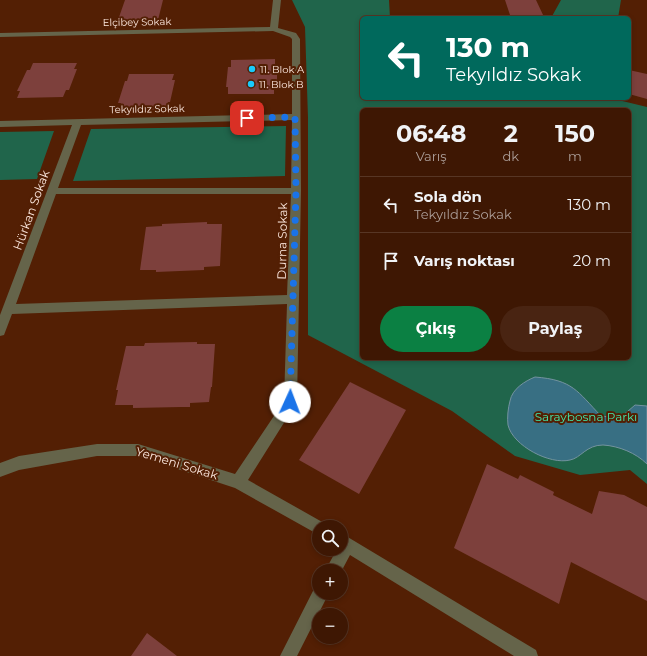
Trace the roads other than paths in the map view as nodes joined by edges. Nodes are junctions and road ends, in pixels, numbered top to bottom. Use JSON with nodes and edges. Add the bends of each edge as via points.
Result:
{"nodes":[{"id":1,"x":277,"y":0,"type":"edge"},
{"id":2,"x":274,"y":29,"type":"junction"},
{"id":3,"x":0,"y":35,"type":"edge"},
{"id":4,"x":295,"y":117,"type":"junction"},
{"id":5,"x":78,"y":121,"type":"junction"},
{"id":6,"x":0,"y":124,"type":"edge"},
{"id":7,"x":52,"y":191,"type":"junction"},
{"id":8,"x":296,"y":191,"type":"junction"},
{"id":9,"x":293,"y":299,"type":"junction"},
{"id":10,"x":8,"y":309,"type":"junction"},
{"id":11,"x":0,"y":331,"type":"edge"},
{"id":12,"x":0,"y":470,"type":"edge"},
{"id":13,"x":238,"y":482,"type":"junction"},
{"id":14,"x":312,"y":524,"type":"edge"},
{"id":15,"x":348,"y":545,"type":"edge"},
{"id":16,"x":317,"y":600,"type":"edge"},
{"id":17,"x":288,"y":656,"type":"edge"},
{"id":18,"x":530,"y":656,"type":"edge"}],
"edges":[{"from":1,"to":2,"type":"street"},
{"from":2,"to":3,"type":"street","name":"Elçibey Sokak"},
{"from":2,"to":4,"type":"street","name":"Durna Sokak","via":[[293,35],[296,39]]},
{"from":4,"to":5,"type":"street","name":"Tekyıldız Sokak"},
{"from":4,"to":8,"type":"street","name":"Durna Sokak"},
{"from":5,"to":6,"type":"street","name":"Tekyıldız Sokak"},
{"from":5,"to":7,"type":"street","name":"Hürkan Sokak"},
{"from":7,"to":8,"type":"street"},
{"from":7,"to":10,"type":"street","name":"Hürkan Sokak"},
{"from":8,"to":9,"type":"street","name":"Durna Sokak"},
{"from":9,"to":10,"type":"street"},
{"from":9,"to":13,"type":"street","name":"Durna Sokak","via":[[290,402]]},
{"from":10,"to":11,"type":"street","name":"Hürkan Sokak"},
{"from":12,"to":13,"type":"street","name":"Yemeni Sokak","via":[[19,463],[97,450],[138,450]]},
{"from":13,"to":14,"type":"street","name":"Yemeni Sokak"},
{"from":15,"to":18,"type":"street"},
{"from":16,"to":17,"type":"street"}]}
